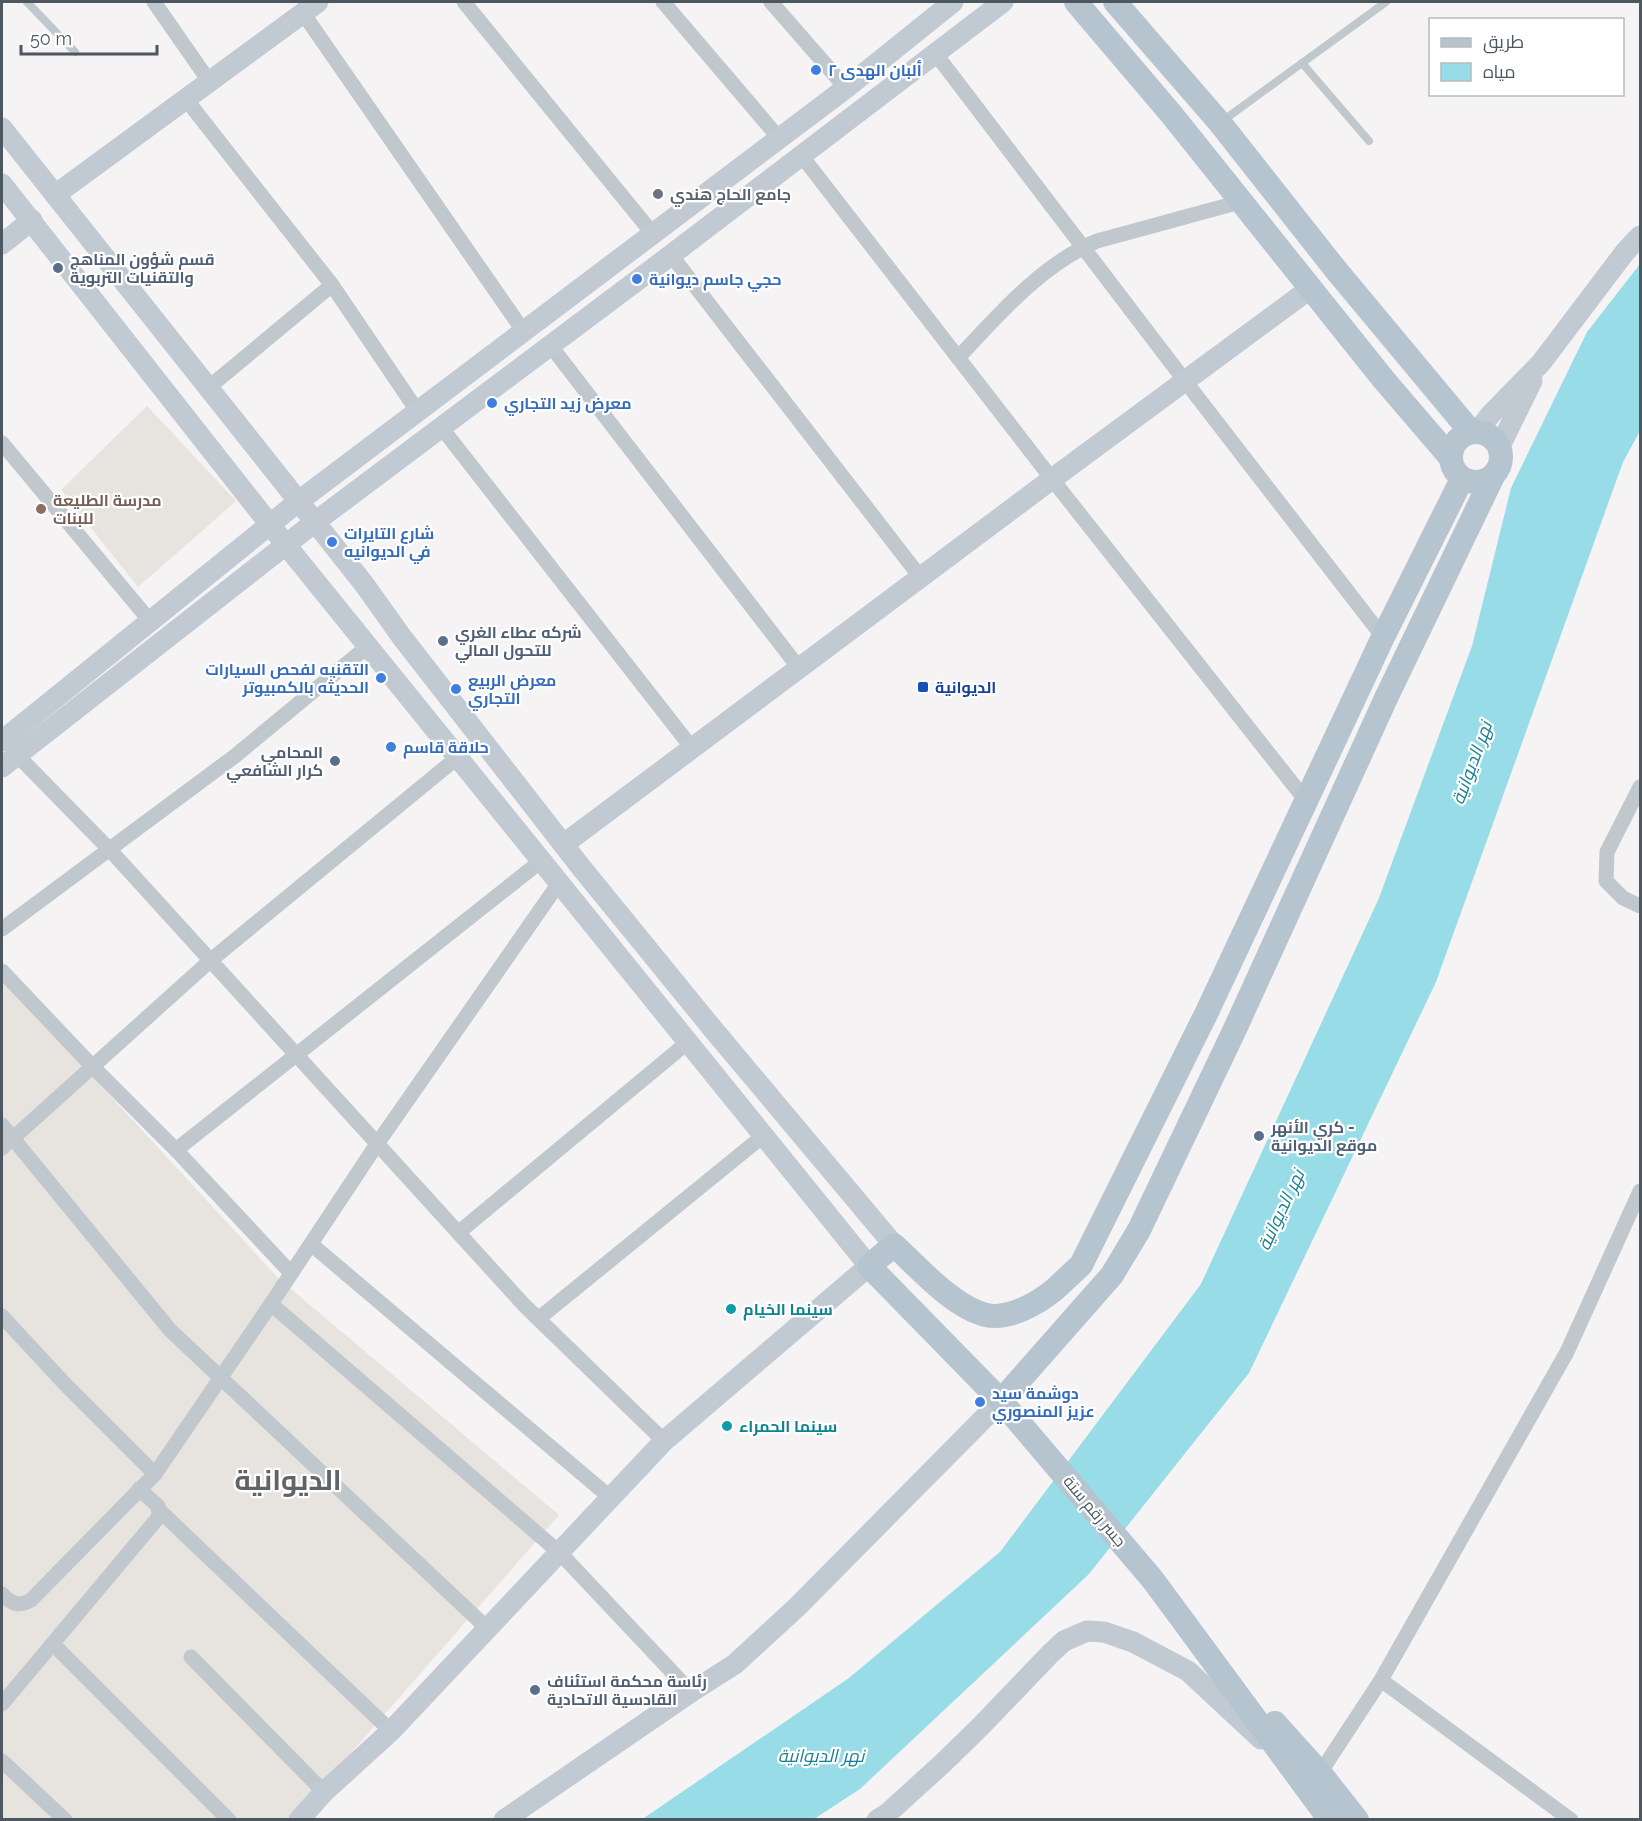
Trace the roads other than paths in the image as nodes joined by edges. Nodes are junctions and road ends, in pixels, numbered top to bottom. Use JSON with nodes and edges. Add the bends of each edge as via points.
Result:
{"nodes":[{"id":1,"x":27,"y":2,"type":"edge"},
{"id":2,"x":154,"y":2,"type":"edge"},
{"id":3,"x":464,"y":2,"type":"edge"},
{"id":4,"x":663,"y":2,"type":"edge"},
{"id":5,"x":771,"y":2,"type":"edge"},
{"id":6,"x":953,"y":2,"type":"edge"},
{"id":7,"x":1003,"y":2,"type":"edge"},
{"id":8,"x":1076,"y":2,"type":"edge"},
{"id":9,"x":1116,"y":2,"type":"edge"},
{"id":10,"x":1386,"y":2,"type":"edge"},
{"id":11,"x":310,"y":7,"type":"edge"},
{"id":12,"x":75,"y":52,"type":"dead end"},
{"id":13,"x":935,"y":53,"type":"junction"},
{"id":14,"x":1302,"y":63,"type":"junction"},
{"id":15,"x":209,"y":81,"type":"junction"},
{"id":16,"x":846,"y":88,"type":"junction"},
{"id":17,"x":185,"y":98,"type":"junction"},
{"id":18,"x":1220,"y":123,"type":"junction"},
{"id":19,"x":2,"y":128,"type":"edge"},
{"id":20,"x":779,"y":138,"type":"junction"},
{"id":21,"x":1369,"y":141,"type":"dead end"},
{"id":22,"x":801,"y":155,"type":"junction"},
{"id":23,"x":2,"y":184,"type":"edge"},
{"id":24,"x":55,"y":195,"type":"junction"},
{"id":25,"x":1240,"y":202,"type":"junction"},
{"id":26,"x":32,"y":220,"type":"junction"},
{"id":27,"x":653,"y":234,"type":"junction"},
{"id":28,"x":1641,"y":236,"type":"edge"},
{"id":29,"x":2,"y":244,"type":"edge"},
{"id":30,"x":1083,"y":247,"type":"junction"},
{"id":31,"x":670,"y":255,"type":"junction"},
{"id":32,"x":332,"y":285,"type":"junction"},
{"id":33,"x":1311,"y":288,"type":"junction"},
{"id":34,"x":524,"y":332,"type":"junction"},
{"id":35,"x":550,"y":345,"type":"junction"},
{"id":36,"x":958,"y":358,"type":"junction"},
{"id":37,"x":1541,"y":363,"type":"junction"},
{"id":38,"x":1185,"y":381,"type":"junction"},
{"id":39,"x":208,"y":388,"type":"junction"},
{"id":40,"x":418,"y":412,"type":"junction"},
{"id":41,"x":441,"y":427,"type":"junction"},
{"id":42,"x":1474,"y":432,"type":"junction"},
{"id":43,"x":2,"y":443,"type":"edge"},
{"id":44,"x":1500,"y":448,"type":"junction"},
{"id":45,"x":1450,"y":457,"type":"junction"},
{"id":46,"x":1492,"y":476,"type":"junction"},
{"id":47,"x":1052,"y":479,"type":"junction"},
{"id":48,"x":1462,"y":479,"type":"junction"},
{"id":49,"x":299,"y":501,"type":"junction"},
{"id":50,"x":315,"y":522,"type":"junction"},
{"id":51,"x":270,"y":524,"type":"junction"},
{"id":52,"x":286,"y":545,"type":"junction"},
{"id":53,"x":921,"y":578,"type":"junction"},
{"id":54,"x":150,"y":621,"type":"junction"},
{"id":55,"x":1383,"y":637,"type":"junction"},
{"id":56,"x":368,"y":646,"type":"junction"},
{"id":57,"x":799,"y":668,"type":"junction"},
{"id":58,"x":1363,"y":682,"type":"junction"},
{"id":59,"x":1387,"y":696,"type":"junction"},
{"id":60,"x":6,"y":746,"type":"edge"},
{"id":61,"x":692,"y":748,"type":"junction"},
{"id":62,"x":458,"y":757,"type":"junction"},
{"id":63,"x":1641,"y":787,"type":"edge"},
{"id":64,"x":1307,"y":802,"type":"junction"},
{"id":65,"x":564,"y":844,"type":"junction"},
{"id":66,"x":110,"y":849,"type":"junction"},
{"id":67,"x":542,"y":861,"type":"junction"},
{"id":68,"x":559,"y":883,"type":"junction"},
{"id":69,"x":1641,"y":906,"type":"edge"},
{"id":70,"x":2,"y":929,"type":"edge"},
{"id":71,"x":211,"y":960,"type":"junction"},
{"id":72,"x":2,"y":971,"type":"edge"},
{"id":73,"x":1206,"y":1014,"type":"junction"},
{"id":74,"x":1235,"y":1029,"type":"junction"},
{"id":75,"x":688,"y":1042,"type":"junction"},
{"id":76,"x":297,"y":1055,"type":"junction"},
{"id":77,"x":93,"y":1067,"type":"junction"},
{"id":78,"x":2,"y":1125,"type":"edge"},
{"id":79,"x":764,"y":1136,"type":"junction"},
{"id":80,"x":7,"y":1144,"type":"edge"},
{"id":81,"x":377,"y":1144,"type":"junction"},
{"id":82,"x":176,"y":1150,"type":"junction"},
{"id":83,"x":1641,"y":1191,"type":"edge"},
{"id":84,"x":458,"y":1233,"type":"junction"},
{"id":85,"x":310,"y":1244,"type":"junction"},
{"id":86,"x":894,"y":1245,"type":"junction"},
{"id":87,"x":869,"y":1266,"type":"junction"},
{"id":88,"x":291,"y":1273,"type":"junction"},
{"id":89,"x":271,"y":1304,"type":"junction"},
{"id":90,"x":2,"y":1316,"type":"edge"},
{"id":91,"x":538,"y":1318,"type":"junction"},
{"id":92,"x":221,"y":1379,"type":"junction"},
{"id":93,"x":1001,"y":1401,"type":"junction"},
{"id":94,"x":664,"y":1441,"type":"junction"},
{"id":95,"x":154,"y":1474,"type":"junction"},
{"id":96,"x":139,"y":1490,"type":"junction"},
{"id":97,"x":612,"y":1499,"type":"junction"},
{"id":98,"x":159,"y":1510,"type":"junction"},
{"id":99,"x":560,"y":1553,"type":"junction"},
{"id":100,"x":2,"y":1594,"type":"edge"},
{"id":101,"x":488,"y":1629,"type":"junction"},
{"id":102,"x":53,"y":1644,"type":"junction"},
{"id":103,"x":1202,"y":1644,"type":"junction"},
{"id":104,"x":191,"y":1658,"type":"dead end"},
{"id":105,"x":1381,"y":1680,"type":"junction"},
{"id":106,"x":691,"y":1692,"type":"junction"},
{"id":107,"x":2,"y":1704,"type":"edge"},
{"id":108,"x":391,"y":1731,"type":"junction"},
{"id":109,"x":2,"y":1761,"type":"edge"},
{"id":110,"x":1291,"y":1768,"type":"junction"},
{"id":111,"x":1320,"y":1773,"type":"junction"},
{"id":112,"x":324,"y":1792,"type":"junction"},
{"id":113,"x":886,"y":1817,"type":"edge"},
{"id":114,"x":66,"y":1820,"type":"edge"},
{"id":115,"x":229,"y":1820,"type":"edge"},
{"id":116,"x":299,"y":1820,"type":"edge"},
{"id":117,"x":504,"y":1820,"type":"edge"},
{"id":118,"x":1330,"y":1820,"type":"edge"},
{"id":119,"x":1357,"y":1820,"type":"edge"},
{"id":120,"x":1571,"y":1820,"type":"edge"}],
"edges":[{"from":1,"to":12,"type":"lane"},
{"from":2,"to":15,"type":"street"},
{"from":3,"to":27,"type":"street"},
{"from":4,"to":20,"type":"street"},
{"from":5,"to":16,"type":"street"},
{"from":6,"to":16,"type":"main road"},
{"from":7,"to":13,"type":"main road"},
{"from":8,"to":25,"type":"main road"},
{"from":9,"to":18,"type":"main road"},
{"from":10,"to":14,"type":"lane"},
{"from":11,"to":15,"type":"main road"},
{"from":11,"to":34,"type":"street"},
{"from":13,"to":22,"type":"main road"},
{"from":13,"to":30,"type":"street"},
{"from":14,"to":18,"type":"lane"},
{"from":14,"to":21,"type":"lane"},
{"from":15,"to":17,"type":"main road"},
{"from":16,"to":20,"type":"main road"},
{"from":17,"to":24,"type":"main road"},
{"from":17,"to":32,"type":"street"},
{"from":18,"to":42,"type":"main road","via":[[1336,270]]},
{"from":19,"to":24,"type":"main road"},
{"from":20,"to":27,"type":"main road"},
{"from":22,"to":31,"type":"main road"},
{"from":22,"to":36,"type":"street"},
{"from":23,"to":26,"type":"main road"},
{"from":24,"to":39,"type":"main road"},
{"from":25,"to":30,"type":"street"},
{"from":25,"to":33,"type":"main road"},
{"from":26,"to":29,"type":"main road"},
{"from":26,"to":51,"type":"main road"},
{"from":27,"to":34,"type":"main road"},
{"from":28,"to":37,"type":"main road"},
{"from":30,"to":36,"type":"street","via":[[1026,288]]},
{"from":30,"to":38,"type":"street"},
{"from":31,"to":35,"type":"main road"},
{"from":31,"to":53,"type":"street"},
{"from":32,"to":39,"type":"street"},
{"from":32,"to":40,"type":"street"},
{"from":33,"to":38,"type":"main road"},
{"from":33,"to":45,"type":"main road"},
{"from":34,"to":40,"type":"main road"},
{"from":35,"to":41,"type":"main road"},
{"from":35,"to":57,"type":"street"},
{"from":36,"to":47,"type":"street"},
{"from":37,"to":42,"type":"main road"},
{"from":37,"to":44,"type":"main road"},
{"from":38,"to":47,"type":"main road"},
{"from":38,"to":55,"type":"street"},
{"from":39,"to":49,"type":"main road"},
{"from":40,"to":49,"type":"main road"},
{"from":41,"to":50,"type":"main road"},
{"from":41,"to":61,"type":"street"},
{"from":42,"to":44,"type":"main road","via":[[1488,435]]},
{"from":42,"to":45,"type":"main road","via":[[1456,440]]},
{"from":43,"to":54,"type":"street"},
{"from":44,"to":46,"type":"main road","via":[[1500,463]]},
{"from":45,"to":48,"type":"main road","via":[[1455,473]]},
{"from":46,"to":48,"type":"main road","via":[[1478,483]]},
{"from":46,"to":59,"type":"main road"},
{"from":47,"to":53,"type":"main road"},
{"from":47,"to":64,"type":"street"},
{"from":48,"to":55,"type":"main road"},
{"from":49,"to":50,"type":"main road"},
{"from":49,"to":51,"type":"main road"},
{"from":50,"to":52,"type":"main road"},
{"from":50,"to":65,"type":"main road"},
{"from":51,"to":52,"type":"main road"},
{"from":51,"to":54,"type":"main road"},
{"from":52,"to":56,"type":"main road"},
{"from":52,"to":60,"type":"main road"},
{"from":53,"to":57,"type":"main road"},
{"from":54,"to":60,"type":"main road"},
{"from":55,"to":58,"type":"main road"},
{"from":56,"to":62,"type":"main road"},
{"from":56,"to":66,"type":"street","via":[[235,756]]},
{"from":57,"to":61,"type":"main road"},
{"from":58,"to":59,"type":"main road"},
{"from":58,"to":64,"type":"main road"},
{"from":59,"to":74,"type":"main road"},
{"from":60,"to":66,"type":"street"},
{"from":61,"to":65,"type":"main road"},
{"from":62,"to":67,"type":"main road"},
{"from":62,"to":71,"type":"street"},
{"from":63,"to":69,"type":"street","via":[[1607,852],[1606,881],[1623,897]]},
{"from":64,"to":73,"type":"main road"},
{"from":65,"to":86,"type":"main road"},
{"from":66,"to":70,"type":"street"},
{"from":66,"to":71,"type":"street"},
{"from":67,"to":68,"type":"main road"},
{"from":67,"to":76,"type":"street"},
{"from":68,"to":75,"type":"main road"},
{"from":68,"to":81,"type":"street"},
{"from":71,"to":76,"type":"street"},
{"from":71,"to":77,"type":"street"},
{"from":72,"to":77,"type":"street"},
{"from":73,"to":74,"type":"main road"},
{"from":73,"to":86,"type":"main road","via":[[1081,1265],[1052,1292],[1009,1314],[987,1316],[955,1299]]},
{"from":74,"to":93,"type":"main road","via":[[1153,1204],[1112,1275]]},
{"from":75,"to":79,"type":"main road"},
{"from":75,"to":84,"type":"street"},
{"from":76,"to":81,"type":"street"},
{"from":76,"to":82,"type":"street"},
{"from":77,"to":80,"type":"street"},
{"from":77,"to":82,"type":"street"},
{"from":78,"to":80,"type":"street"},
{"from":79,"to":87,"type":"main road"},
{"from":79,"to":91,"type":"street"},
{"from":80,"to":92,"type":"street","via":[[154,1312]]},
{"from":81,"to":84,"type":"street"},
{"from":81,"to":85,"type":"street"},
{"from":82,"to":88,"type":"street"},
{"from":83,"to":105,"type":"street","via":[[1567,1352]]},
{"from":84,"to":91,"type":"street"},
{"from":85,"to":88,"type":"street"},
{"from":85,"to":97,"type":"street"},
{"from":86,"to":87,"type":"main road"},
{"from":87,"to":93,"type":"main road","name":"جسر رقم ستة"},
{"from":87,"to":94,"type":"main road"},
{"from":88,"to":89,"type":"street"},
{"from":89,"to":92,"type":"street"},
{"from":89,"to":99,"type":"street"},
{"from":90,"to":95,"type":"street"},
{"from":91,"to":94,"type":"street"},
{"from":92,"to":95,"type":"street"},
{"from":92,"to":101,"type":"street"},
{"from":93,"to":103,"type":"main road","name":"جسر رقم ستة","via":[[1153,1580]]},
{"from":93,"to":106,"type":"main road","via":[[764,1639],[735,1664]]},
{"from":94,"to":97,"type":"main road"},
{"from":95,"to":96,"type":"street"},
{"from":96,"to":98,"type":"street"},
{"from":96,"to":100,"type":"street","via":[[31,1600],[22,1605]]},
{"from":97,"to":99,"type":"main road"},
{"from":98,"to":102,"type":"street","via":[[157,1519]]},
{"from":98,"to":108,"type":"street"},
{"from":99,"to":101,"type":"main road"},
{"from":99,"to":106,"type":"street"},
{"from":101,"to":108,"type":"main road"},
{"from":102,"to":107,"type":"street"},
{"from":102,"to":115,"type":"street"},
{"from":103,"to":110,"type":"main road"},
{"from":103,"to":111,"type":"main road"},
{"from":104,"to":112,"type":"street"},
{"from":105,"to":111,"type":"street"},
{"from":105,"to":120,"type":"street"},
{"from":106,"to":117,"type":"main road"},
{"from":108,"to":112,"type":"main road"},
{"from":109,"to":114,"type":"street"},
{"from":110,"to":113,"type":"main road","via":[[1188,1671],[1133,1642],[1087,1631],[1064,1641],[1051,1653]]},
{"from":110,"to":118,"type":"main road"},
{"from":111,"to":119,"type":"main road"},
{"from":112,"to":116,"type":"main road"}]}
